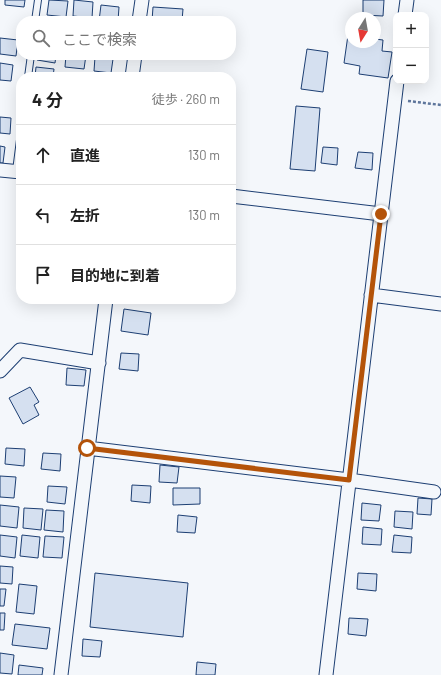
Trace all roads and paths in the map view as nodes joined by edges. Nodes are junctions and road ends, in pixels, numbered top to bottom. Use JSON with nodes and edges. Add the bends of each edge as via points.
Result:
{"nodes":[{"id":1,"x":38,"y":0,"type":"edge"},
{"id":2,"x":142,"y":0,"type":"edge"},
{"id":3,"x":407,"y":0,"type":"edge"},
{"id":4,"x":405,"y":12,"type":"edge"},
{"id":5,"x":36,"y":16,"type":"edge"},
{"id":6,"x":140,"y":16,"type":"edge"},
{"id":7,"x":30,"y":60,"type":"edge"},
{"id":8,"x":134,"y":60,"type":"edge"},
{"id":9,"x":29,"y":72,"type":"edge"},
{"id":10,"x":133,"y":72,"type":"edge"},
{"id":11,"x":397,"y":84,"type":"edge"},
{"id":12,"x":395,"y":99,"type":"junction"},
{"id":13,"x":441,"y":105,"type":"edge"},
{"id":14,"x":0,"y":170,"type":"edge"},
{"id":15,"x":16,"y":172,"type":"edge"},
{"id":16,"x":236,"y":197,"type":"edge"},
{"id":17,"x":381,"y":214,"type":"junction"},
{"id":18,"x":371,"y":295,"type":"junction"},
{"id":19,"x":105,"y":304,"type":"edge"},
{"id":20,"x":441,"y":304,"type":"edge"},
{"id":21,"x":99,"y":363,"type":"junction"},
{"id":22,"x":0,"y":371,"type":"edge"},
{"id":23,"x":87,"y":448,"type":"junction"},
{"id":24,"x":349,"y":480,"type":"junction"},
{"id":25,"x":434,"y":492,"type":"dead end"},
{"id":26,"x":61,"y":675,"type":"edge"},
{"id":27,"x":326,"y":675,"type":"edge"}],
"edges":[{"from":1,"to":5,"type":"lane"},
{"from":2,"to":6,"type":"street"},
{"from":3,"to":4,"type":"street"},
{"from":7,"to":9,"type":"lane"},
{"from":8,"to":10,"type":"street"},
{"from":11,"to":12,"type":"street"},
{"from":12,"to":13,"type":"path"},
{"from":12,"to":17,"type":"street"},
{"from":14,"to":15,"type":"street"},
{"from":16,"to":17,"type":"street"},
{"from":17,"to":18,"type":"street"},
{"from":18,"to":20,"type":"street"},
{"from":18,"to":24,"type":"street"},
{"from":19,"to":21,"type":"street"},
{"from":21,"to":22,"type":"street","via":[[20,350]]},
{"from":21,"to":23,"type":"street"},
{"from":23,"to":24,"type":"street"},
{"from":23,"to":26,"type":"street"},
{"from":24,"to":25,"type":"street"},
{"from":24,"to":27,"type":"street"}]}
